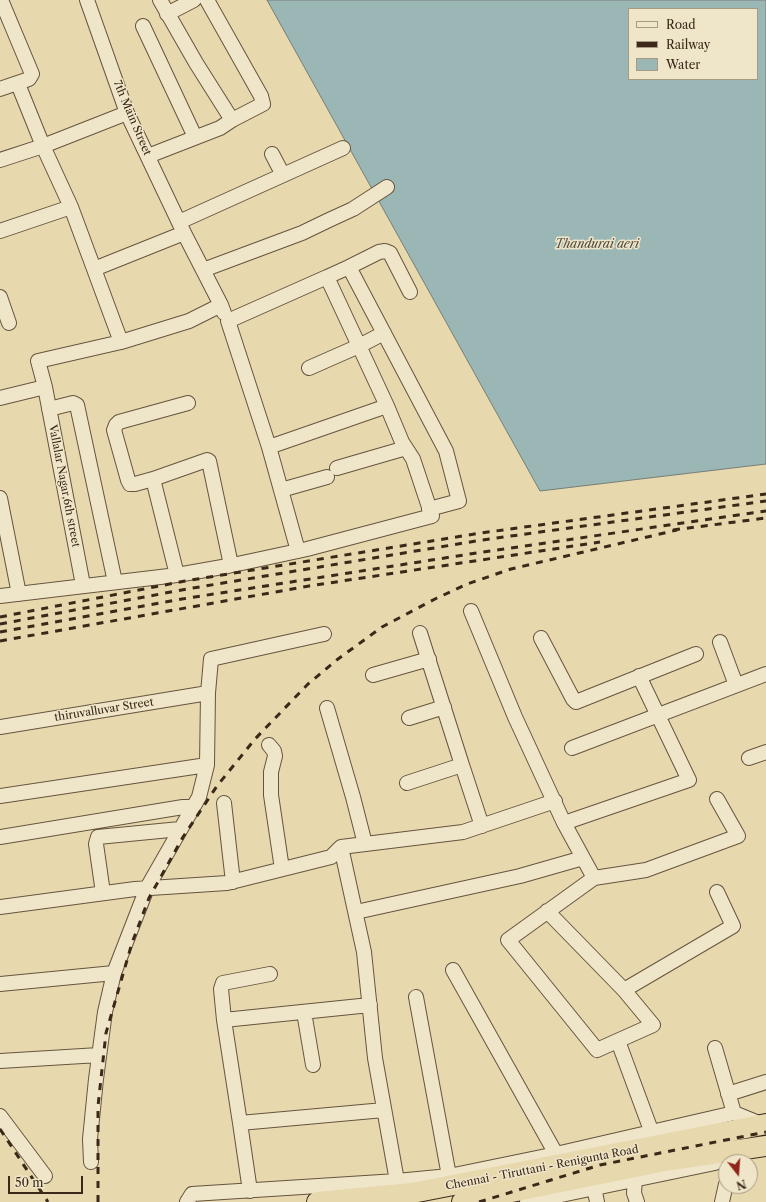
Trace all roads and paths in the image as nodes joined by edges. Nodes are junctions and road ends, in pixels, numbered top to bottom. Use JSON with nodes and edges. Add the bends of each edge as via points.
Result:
{"nodes":[{"id":1,"x":1,"y":0,"type":"edge"},
{"id":2,"x":87,"y":0,"type":"edge"},
{"id":3,"x":160,"y":0,"type":"edge"},
{"id":4,"x":194,"y":0,"type":"edge"},
{"id":5,"x":207,"y":0,"type":"edge"},
{"id":6,"x":167,"y":14,"type":"junction"},
{"id":7,"x":143,"y":26,"type":"dead end"},
{"id":8,"x":18,"y":84,"type":"junction"},
{"id":9,"x":0,"y":89,"type":"edge"},
{"id":10,"x":127,"y":113,"type":"junction"},
{"id":11,"x":232,"y":120,"type":"junction"},
{"id":12,"x":195,"y":137,"type":"junction"},
{"id":13,"x":43,"y":146,"type":"junction"},
{"id":14,"x":343,"y":148,"type":"dead end"},
{"id":15,"x":272,"y":154,"type":"dead end"},
{"id":16,"x":148,"y":156,"type":"junction"},
{"id":17,"x":0,"y":160,"type":"edge"},
{"id":18,"x":283,"y":175,"type":"junction"},
{"id":19,"x":387,"y":187,"type":"dead end"},
{"id":20,"x":71,"y":207,"type":"junction"},
{"id":21,"x":182,"y":228,"type":"junction"},
{"id":22,"x":0,"y":230,"type":"edge"},
{"id":23,"x":349,"y":267,"type":"junction"},
{"id":24,"x":94,"y":269,"type":"junction"},
{"id":25,"x":203,"y":270,"type":"junction"},
{"id":26,"x":327,"y":277,"type":"junction"},
{"id":27,"x":410,"y":292,"type":"dead end"},
{"id":28,"x":0,"y":297,"type":"edge"},
{"id":29,"x":221,"y":305,"type":"junction"},
{"id":30,"x":228,"y":321,"type":"junction"},
{"id":31,"x":9,"y":324,"type":"dead end"},
{"id":32,"x":384,"y":333,"type":"junction"},
{"id":33,"x":121,"y":342,"type":"junction"},
{"id":34,"x":359,"y":346,"type":"junction"},
{"id":35,"x":309,"y":368,"type":"dead end"},
{"id":36,"x":44,"y":387,"type":"junction"},
{"id":37,"x":0,"y":398,"type":"edge"},
{"id":38,"x":188,"y":403,"type":"dead end"},
{"id":39,"x":387,"y":406,"type":"junction"},
{"id":40,"x":49,"y":410,"type":"junction"},
{"id":41,"x":269,"y":447,"type":"junction"},
{"id":42,"x":406,"y":448,"type":"junction"},
{"id":43,"x":153,"y":479,"type":"junction"},
{"id":44,"x":281,"y":490,"type":"junction"},
{"id":45,"x":0,"y":498,"type":"edge"},
{"id":46,"x":429,"y":509,"type":"junction"},
{"id":47,"x":298,"y":551,"type":"junction"},
{"id":48,"x":231,"y":565,"type":"junction"},
{"id":49,"x":177,"y":575,"type":"junction"},
{"id":50,"x":115,"y":582,"type":"junction"},
{"id":51,"x":83,"y":585,"type":"junction"},
{"id":52,"x":19,"y":594,"type":"junction"},
{"id":53,"x":0,"y":596,"type":"edge"},
{"id":54,"x":471,"y":611,"type":"dead end"},
{"id":55,"x":420,"y":633,"type":"dead end"},
{"id":56,"x":324,"y":634,"type":"dead end"},
{"id":57,"x":541,"y":638,"type":"dead end"},
{"id":58,"x":720,"y":642,"type":"dead end"},
{"id":59,"x":696,"y":654,"type":"dead end"},
{"id":60,"x":429,"y":659,"type":"junction"},
{"id":61,"x":766,"y":674,"type":"edge"},
{"id":62,"x":373,"y":675,"type":"dead end"},
{"id":63,"x":639,"y":676,"type":"junction"},
{"id":64,"x":736,"y":685,"type":"junction"},
{"id":65,"x":208,"y":693,"type":"junction"},
{"id":66,"x":327,"y":708,"type":"dead end"},
{"id":67,"x":444,"y":708,"type":"junction"},
{"id":68,"x":658,"y":715,"type":"junction"},
{"id":69,"x":409,"y":718,"type":"dead end"},
{"id":70,"x":0,"y":727,"type":"edge"},
{"id":71,"x":269,"y":745,"type":"dead end"},
{"id":72,"x":572,"y":748,"type":"dead end"},
{"id":73,"x":766,"y":752,"type":"edge"},
{"id":74,"x":749,"y":758,"type":"dead end"},
{"id":75,"x":207,"y":765,"type":"junction"},
{"id":76,"x":462,"y":765,"type":"junction"},
{"id":77,"x":407,"y":784,"type":"dead end"},
{"id":78,"x":0,"y":796,"type":"edge"},
{"id":79,"x":717,"y":799,"type":"dead end"},
{"id":80,"x":555,"y":801,"type":"junction"},
{"id":81,"x":224,"y":803,"type":"dead end"},
{"id":82,"x":192,"y":807,"type":"junction"},
{"id":83,"x":564,"y":823,"type":"junction"},
{"id":84,"x":482,"y":826,"type":"junction"},
{"id":85,"x":180,"y":829,"type":"junction"},
{"id":86,"x":0,"y":837,"type":"edge"},
{"id":87,"x":365,"y":844,"type":"junction"},
{"id":88,"x":341,"y":847,"type":"junction"},
{"id":89,"x":583,"y":858,"type":"junction"},
{"id":90,"x":282,"y":869,"type":"junction"},
{"id":91,"x":594,"y":878,"type":"junction"},
{"id":92,"x":232,"y":882,"type":"junction"},
{"id":93,"x":147,"y":888,"type":"junction"},
{"id":94,"x":717,"y":892,"type":"dead end"},
{"id":95,"x":104,"y":893,"type":"junction"},
{"id":96,"x":0,"y":907,"type":"edge"},
{"id":97,"x":547,"y":911,"type":"junction"},
{"id":98,"x":356,"y":912,"type":"junction"},
{"id":99,"x":453,"y":970,"type":"dead end"},
{"id":100,"x":114,"y":973,"type":"junction"},
{"id":101,"x":270,"y":974,"type":"dead end"},
{"id":102,"x":0,"y":984,"type":"edge"},
{"id":103,"x":624,"y":990,"type":"junction"},
{"id":104,"x":416,"y":998,"type":"dead end"},
{"id":105,"x":370,"y":1005,"type":"junction"},
{"id":106,"x":304,"y":1012,"type":"junction"},
{"id":107,"x":224,"y":1020,"type":"junction"},
{"id":108,"x":618,"y":1041,"type":"junction"},
{"id":109,"x":715,"y":1048,"type":"dead end"},
{"id":110,"x":99,"y":1055,"type":"junction"},
{"id":111,"x":0,"y":1061,"type":"edge"},
{"id":112,"x":313,"y":1065,"type":"dead end"},
{"id":113,"x":766,"y":1082,"type":"edge"},
{"id":114,"x":728,"y":1094,"type":"junction"},
{"id":115,"x":384,"y":1110,"type":"junction"},
{"id":116,"x":734,"y":1113,"type":"junction"},
{"id":117,"x":0,"y":1116,"type":"edge"},
{"id":118,"x":240,"y":1123,"type":"junction"},
{"id":119,"x":764,"y":1124,"type":"edge"},
{"id":120,"x":652,"y":1133,"type":"junction"},
{"id":121,"x":766,"y":1146,"type":"edge"},
{"id":122,"x":556,"y":1154,"type":"junction"},
{"id":123,"x":749,"y":1154,"type":"edge"},
{"id":124,"x":91,"y":1162,"type":"dead end"},
{"id":125,"x":718,"y":1163,"type":"edge"},
{"id":126,"x":45,"y":1176,"type":"dead end"},
{"id":127,"x":635,"y":1179,"type":"junction"},
{"id":128,"x":397,"y":1181,"type":"junction"},
{"id":129,"x":456,"y":1187,"type":"edge"},
{"id":130,"x":594,"y":1188,"type":"junction"},
{"id":131,"x":250,"y":1191,"type":"junction"},
{"id":132,"x":187,"y":1202,"type":"edge"},
{"id":133,"x":317,"y":1202,"type":"edge"},
{"id":134,"x":527,"y":1202,"type":"edge"},
{"id":135,"x":597,"y":1202,"type":"edge"},
{"id":136,"x":637,"y":1202,"type":"edge"}],
"edges":[{"from":1,"to":8,"type":"street","via":[[32,74],[29,79]]},
{"from":2,"to":10,"type":"street","name":"7th Main Street"},
{"from":3,"to":6,"type":"street"},
{"from":4,"to":6,"type":"street"},
{"from":5,"to":11,"type":"street","via":[[262,96],[263,104]]},
{"from":6,"to":11,"type":"street"},
{"from":7,"to":12,"type":"street"},
{"from":8,"to":9,"type":"street"},
{"from":8,"to":13,"type":"street"},
{"from":10,"to":13,"type":"street"},
{"from":10,"to":16,"type":"street","name":"7th Main Street"},
{"from":11,"to":12,"type":"street","via":[[220,128]]},
{"from":12,"to":16,"type":"street"},
{"from":13,"to":17,"type":"street"},
{"from":13,"to":20,"type":"street"},
{"from":14,"to":18,"type":"street"},
{"from":15,"to":18,"type":"street"},
{"from":16,"to":21,"type":"street","name":"7th Main Street"},
{"from":18,"to":21,"type":"street"},
{"from":19,"to":25,"type":"street","via":[[302,233]]},
{"from":20,"to":22,"type":"street"},
{"from":20,"to":24,"type":"street"},
{"from":21,"to":24,"type":"street"},
{"from":21,"to":25,"type":"street","name":"7th Main Street"},
{"from":23,"to":26,"type":"street"},
{"from":23,"to":27,"type":"street","via":[[385,250],[390,253]]},
{"from":23,"to":32,"type":"street"},
{"from":24,"to":33,"type":"street"},
{"from":25,"to":29,"type":"street","name":"7th Main Street"},
{"from":26,"to":30,"type":"street"},
{"from":26,"to":34,"type":"street"},
{"from":28,"to":31,"type":"street"},
{"from":29,"to":30,"type":"street","name":"7th Main Street"},
{"from":29,"to":33,"type":"street","via":[[189,321]]},
{"from":30,"to":41,"type":"street","name":"7th Main Street"},
{"from":32,"to":34,"type":"street"},
{"from":32,"to":46,"type":"street","via":[[446,451],[459,501]]},
{"from":33,"to":36,"type":"street","name":"Vallalar Nagar,6th street","via":[[38,361]]},
{"from":34,"to":35,"type":"street"},
{"from":34,"to":39,"type":"street"},
{"from":36,"to":37,"type":"street"},
{"from":36,"to":40,"type":"street","name":"Vallalar Nagar,6th street"},
{"from":38,"to":43,"type":"street","via":[[125,420],[116,425],[114,430],[130,484]]},
{"from":39,"to":41,"type":"street"},
{"from":39,"to":42,"type":"street"},
{"from":40,"to":50,"type":"street","via":[[73,403],[77,405]]},
{"from":40,"to":51,"type":"street","name":"Vallalar Nagar,6th street"},
{"from":41,"to":44,"type":"street","name":"7th Main Street"},
{"from":42,"to":44,"type":"street"},
{"from":42,"to":46,"type":"street","via":[[413,459]]},
{"from":43,"to":48,"type":"street","via":[[209,461]]},
{"from":43,"to":49,"type":"street"},
{"from":44,"to":47,"type":"street","name":"7th Main Street"},
{"from":45,"to":52,"type":"street"},
{"from":46,"to":47,"type":"street","via":[[432,516]]},
{"from":47,"to":48,"type":"street"},
{"from":48,"to":49,"type":"street"},
{"from":49,"to":50,"type":"street"},
{"from":50,"to":51,"type":"street"},
{"from":51,"to":52,"type":"street"},
{"from":52,"to":53,"type":"street"},
{"from":54,"to":80,"type":"street","via":[[515,717]]},
{"from":55,"to":60,"type":"street"},
{"from":56,"to":65,"type":"street","via":[[211,659]]},
{"from":57,"to":63,"type":"street","via":[[576,702]]},
{"from":58,"to":64,"type":"street"},
{"from":59,"to":63,"type":"street"},
{"from":60,"to":62,"type":"street"},
{"from":60,"to":67,"type":"street"},
{"from":61,"to":64,"type":"street"},
{"from":63,"to":68,"type":"street"},
{"from":64,"to":68,"type":"street"},
{"from":65,"to":70,"type":"street","name":"thiruvalluvar Street"},
{"from":65,"to":75,"type":"street"},
{"from":66,"to":87,"type":"street","via":[[354,797]]},
{"from":67,"to":69,"type":"street"},
{"from":67,"to":76,"type":"street"},
{"from":68,"to":72,"type":"street"},
{"from":68,"to":83,"type":"street","via":[[689,780]]},
{"from":71,"to":90,"type":"street","via":[[275,756],[271,772],[271,795]]},
{"from":73,"to":74,"type":"street"},
{"from":75,"to":78,"type":"street"},
{"from":75,"to":82,"type":"street","via":[[199,796]]},
{"from":76,"to":77,"type":"street"},
{"from":76,"to":84,"type":"street"},
{"from":79,"to":91,"type":"street","via":[[738,836],[646,870]]},
{"from":80,"to":83,"type":"street"},
{"from":80,"to":84,"type":"street"},
{"from":81,"to":92,"type":"street"},
{"from":82,"to":85,"type":"street"},
{"from":82,"to":86,"type":"street"},
{"from":83,"to":89,"type":"street"},
{"from":84,"to":87,"type":"street","via":[[463,832]]},
{"from":85,"to":93,"type":"street"},
{"from":85,"to":95,"type":"street","via":[[98,837],[96,844]]},
{"from":87,"to":88,"type":"street"},
{"from":88,"to":90,"type":"street","via":[[331,857]]},
{"from":88,"to":98,"type":"street"},
{"from":89,"to":91,"type":"street"},
{"from":89,"to":98,"type":"street","via":[[520,876]]},
{"from":90,"to":92,"type":"street"},
{"from":91,"to":97,"type":"street"},
{"from":92,"to":93,"type":"street"},
{"from":93,"to":95,"type":"street"},
{"from":93,"to":100,"type":"street"},
{"from":94,"to":103,"type":"street","via":[[734,926]]},
{"from":95,"to":96,"type":"street"},
{"from":97,"to":103,"type":"street"},
{"from":97,"to":108,"type":"street","via":[[508,940],[597,1050]]},
{"from":98,"to":105,"type":"street"},
{"from":99,"to":122,"type":"street"},
{"from":100,"to":102,"type":"street"},
{"from":100,"to":110,"type":"street"},
{"from":101,"to":107,"type":"street","via":[[223,983],[221,989]]},
{"from":103,"to":108,"type":"street","via":[[653,1025]]},
{"from":104,"to":129,"type":"street"},
{"from":105,"to":106,"type":"street"},
{"from":105,"to":115,"type":"street","via":[[375,1058]]},
{"from":106,"to":107,"type":"street"},
{"from":106,"to":112,"type":"street"},
{"from":107,"to":118,"type":"street"},
{"from":108,"to":120,"type":"street"},
{"from":109,"to":114,"type":"street"},
{"from":110,"to":111,"type":"street"},
{"from":110,"to":124,"type":"street","via":[[90,1139]]},
{"from":113,"to":114,"type":"street"},
{"from":114,"to":116,"type":"street"},
{"from":115,"to":118,"type":"street"},
{"from":115,"to":128,"type":"street"},
{"from":116,"to":119,"type":"street"},
{"from":116,"to":120,"type":"street"},
{"from":117,"to":126,"type":"street"},
{"from":118,"to":131,"type":"street"},
{"from":119,"to":129,"type":"highway","name":"Chennai - Tiruttani - Renigunta Road"},
{"from":120,"to":122,"type":"street"},
{"from":121,"to":123,"type":"street"},
{"from":121,"to":129,"type":"highway","name":"Chennai - Tiruttani - Renigunta Road"},
{"from":122,"to":129,"type":"street"},
{"from":125,"to":127,"type":"street"},
{"from":127,"to":130,"type":"street"},
{"from":127,"to":136,"type":"street","via":[[634,1193]]},
{"from":128,"to":129,"type":"street"},
{"from":128,"to":131,"type":"street"},
{"from":129,"to":133,"type":"highway","name":"Chennai - Tiruttani - Renigunta Road"},
{"from":130,"to":134,"type":"street"},
{"from":130,"to":135,"type":"street"},
{"from":131,"to":132,"type":"street","via":[[192,1194]]}]}
